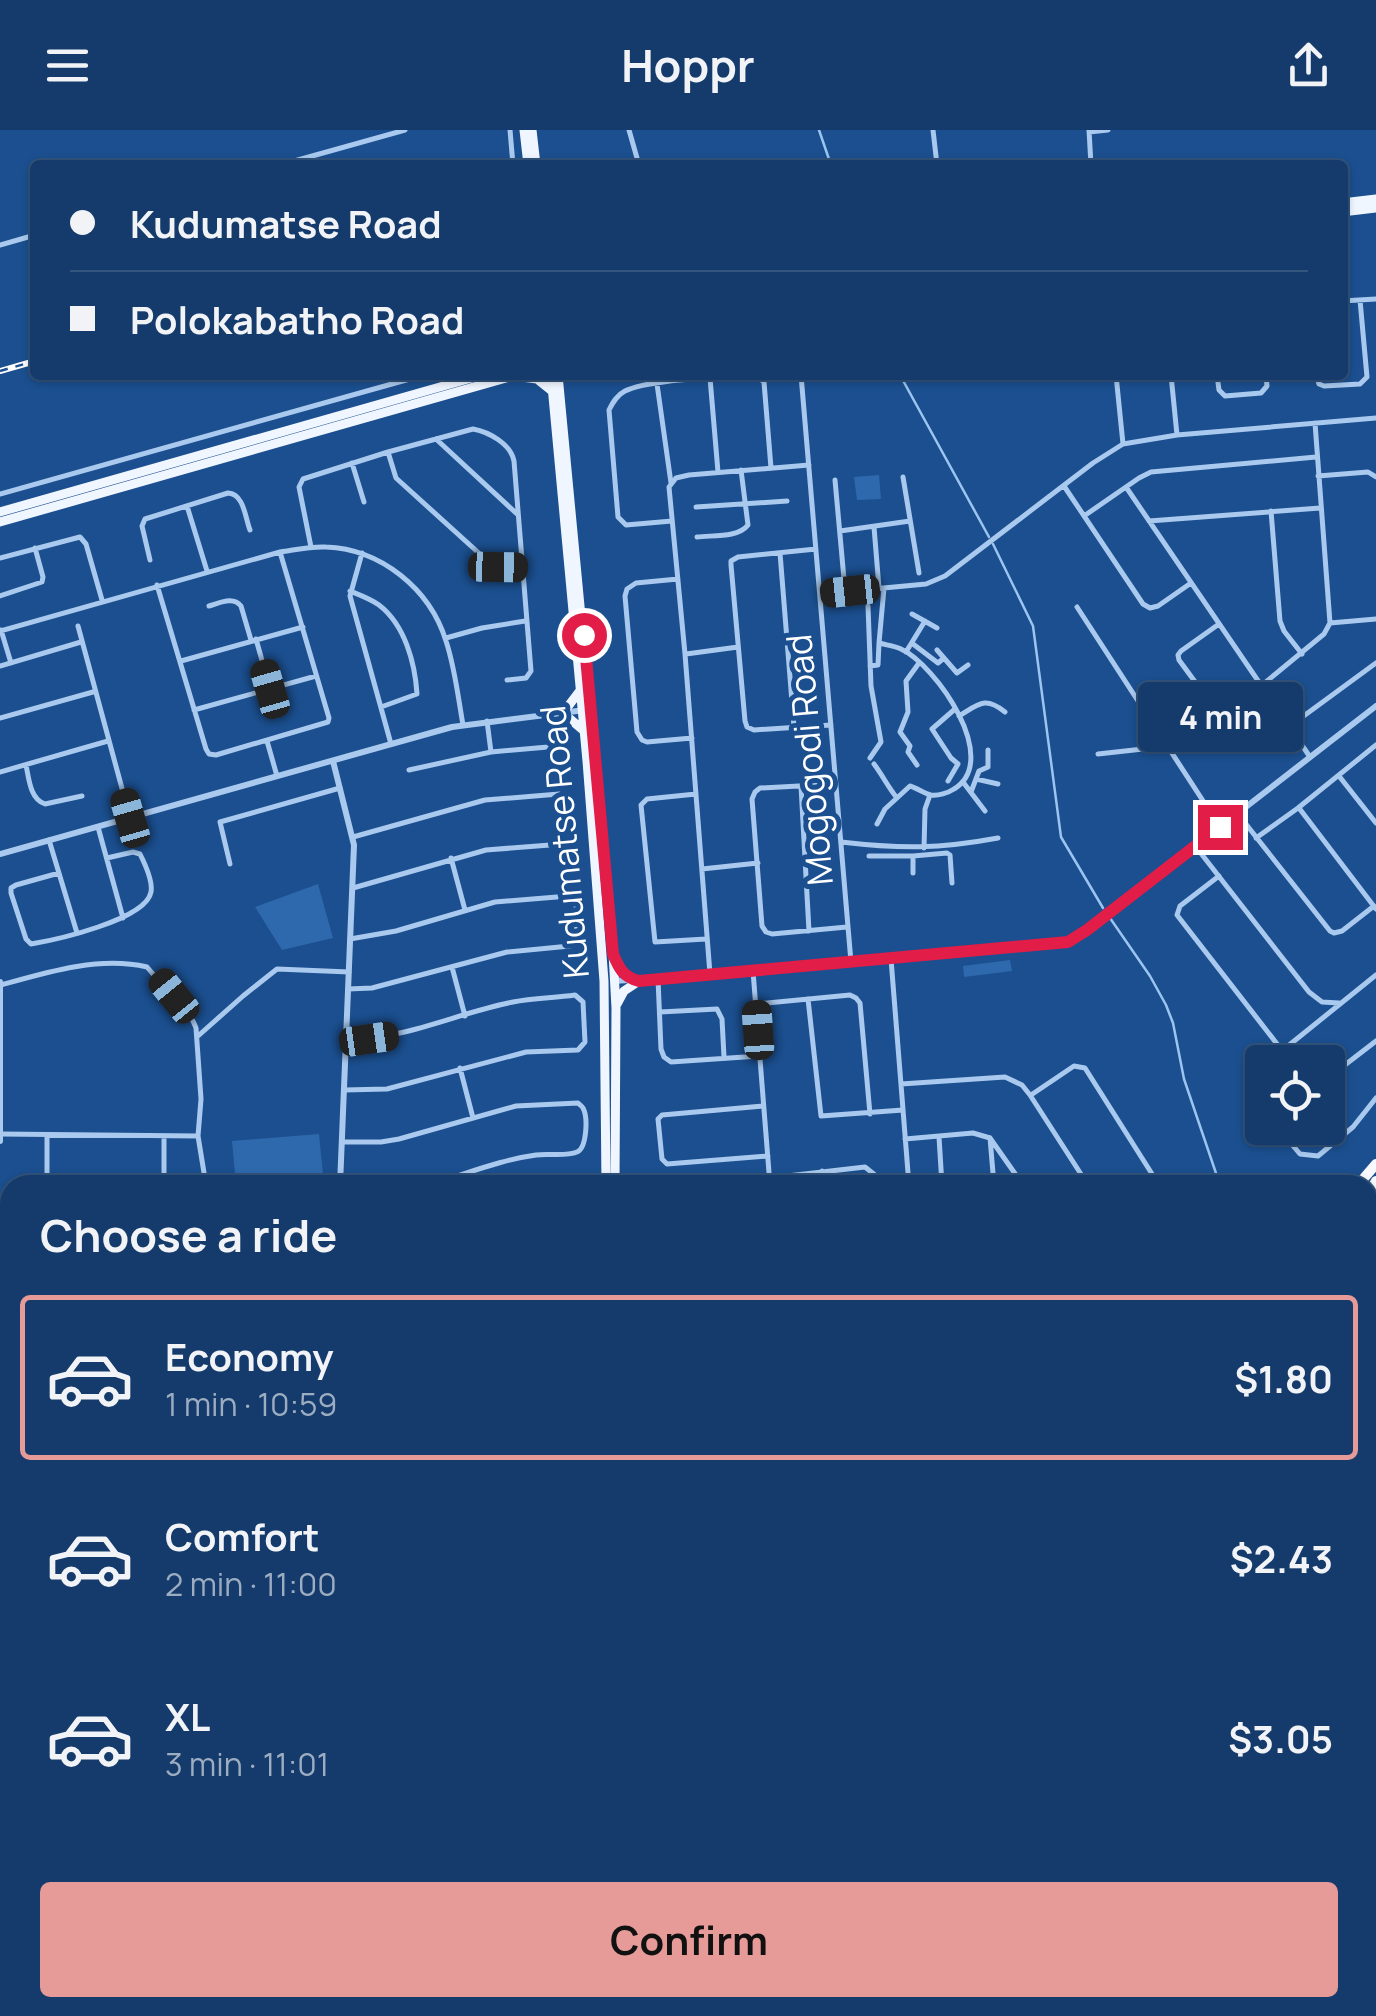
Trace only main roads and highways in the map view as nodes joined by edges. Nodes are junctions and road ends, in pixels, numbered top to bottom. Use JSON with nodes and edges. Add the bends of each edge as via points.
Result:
{"nodes":[{"id":1,"x":524,"y":130,"type":"edge"},
{"id":2,"x":532,"y":130,"type":"edge"},
{"id":3,"x":527,"y":160,"type":"edge"},
{"id":4,"x":535,"y":160,"type":"edge"},
{"id":5,"x":1348,"y":204,"type":"edge"},
{"id":6,"x":1376,"y":206,"type":"edge"},
{"id":7,"x":1348,"y":211,"type":"edge"},
{"id":8,"x":465,"y":380,"type":"edge"},
{"id":9,"x":497,"y":380,"type":"edge"},
{"id":10,"x":539,"y":380,"type":"edge"},
{"id":11,"x":555,"y":380,"type":"edge"},
{"id":12,"x":565,"y":380,"type":"edge"},
{"id":13,"x":556,"y":390,"type":"junction"},
{"id":14,"x":108,"y":486,"type":"junction"},
{"id":15,"x":0,"y":512,"type":"edge"},
{"id":16,"x":0,"y":522,"type":"edge"},
{"id":17,"x":579,"y":691,"type":"junction"},
{"id":18,"x":586,"y":710,"type":"junction"},
{"id":19,"x":583,"y":730,"type":"junction"},
{"id":20,"x":613,"y":954,"type":"junction"},
{"id":21,"x":609,"y":981,"type":"junction"},
{"id":22,"x":616,"y":1008,"type":"junction"},
{"id":23,"x":606,"y":1175,"type":"edge"},
{"id":24,"x":615,"y":1175,"type":"edge"}],
"edges":[{"from":1,"to":3,"type":"main road"},
{"from":2,"to":4,"type":"main road"},
{"from":5,"to":6,"type":"main road"},
{"from":6,"to":7,"type":"main road"},
{"from":8,"to":14,"type":"main road"},
{"from":9,"to":14,"type":"main road"},
{"from":10,"to":13,"type":"main road"},
{"from":11,"to":13,"type":"main road","name":"Kudumatse Road"},
{"from":12,"to":13,"type":"main road"},
{"from":13,"to":17,"type":"main road","name":"Kudumatse Road"},
{"from":13,"to":18,"type":"main road","name":"Kudumatse Road"},
{"from":14,"to":15,"type":"main road"},
{"from":14,"to":16,"type":"main road"},
{"from":17,"to":18,"type":"main road","name":"Kudumatse Road"},
{"from":17,"to":19,"type":"main road","via":[[563,712]]},
{"from":18,"to":19,"type":"main road","name":"Kudumatse Road"},
{"from":18,"to":20,"type":"main road","name":"Kudumatse Road"},
{"from":19,"to":21,"type":"main road","name":"Kudumatse Road"},
{"from":20,"to":21,"type":"main road","name":"Kudumatse Road"},
{"from":20,"to":22,"type":"main road","via":[[621,971],[639,981]]},
{"from":21,"to":22,"type":"main road","name":"Kudumatse Road"},
{"from":21,"to":23,"type":"main road","name":"Kudumatse Road"},
{"from":22,"to":24,"type":"main road","name":"Kudumatse Road"}]}
